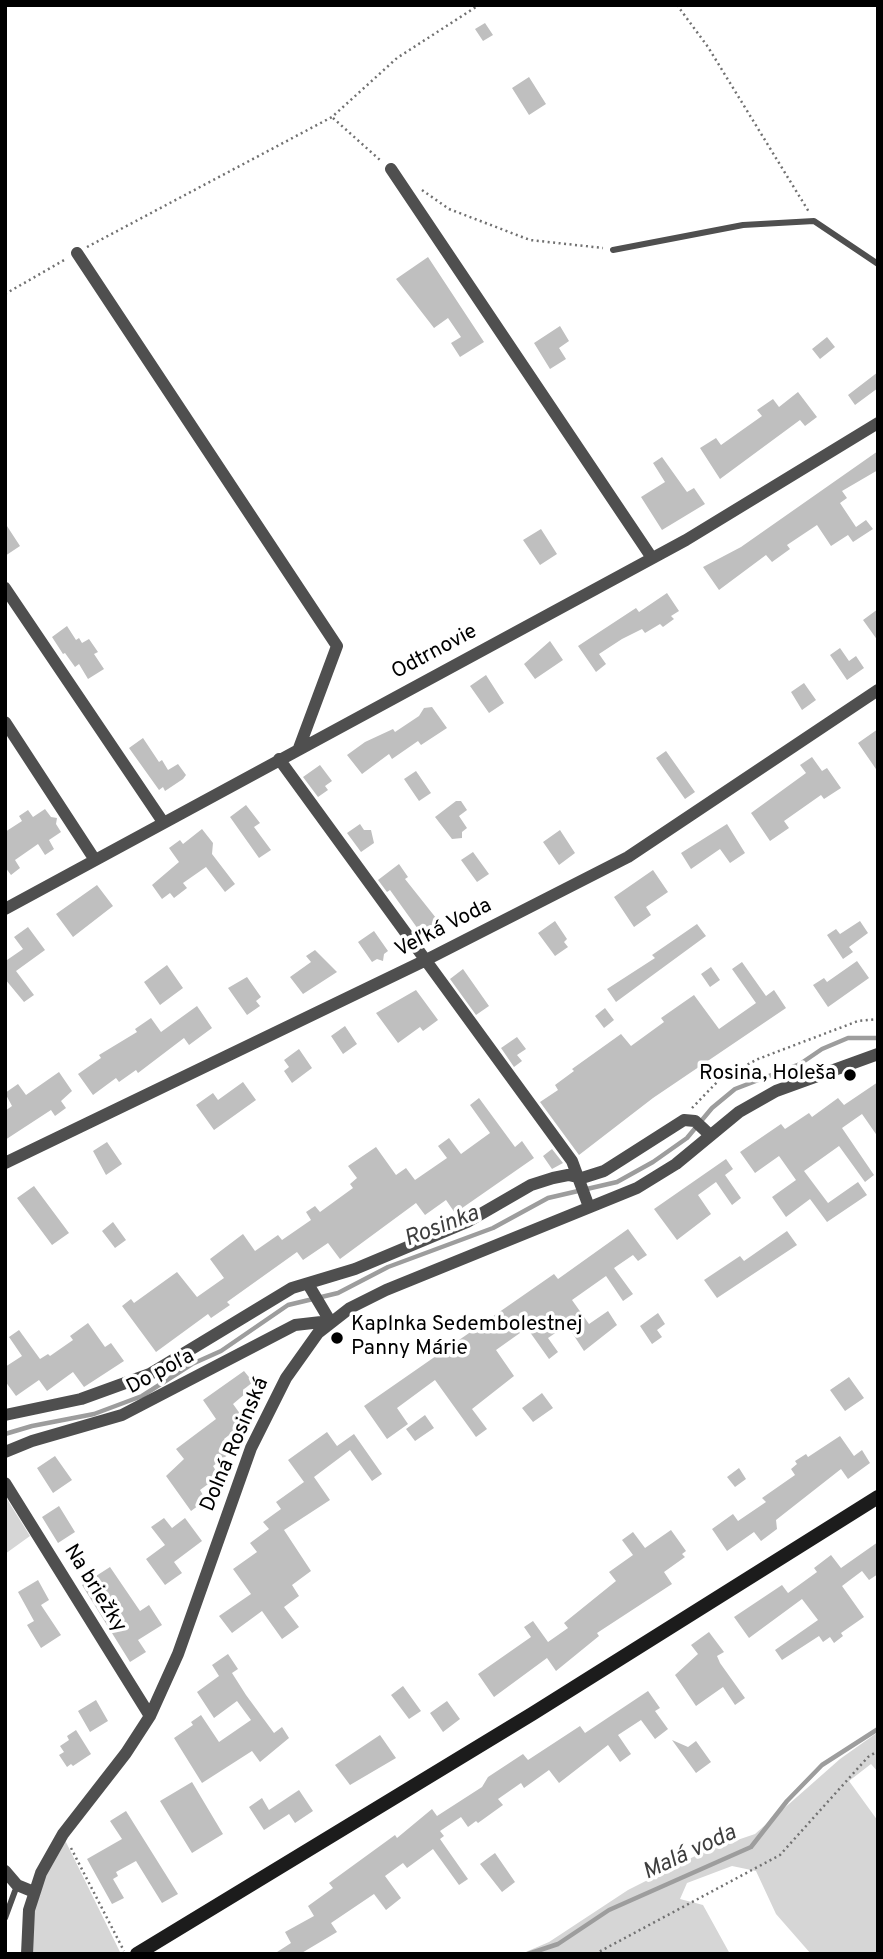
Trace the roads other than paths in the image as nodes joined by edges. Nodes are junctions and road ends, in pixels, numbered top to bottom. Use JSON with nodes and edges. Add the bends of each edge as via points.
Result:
{"nodes":[{"id":1,"x":391,"y":169,"type":"road end"},
{"id":2,"x":613,"y":250,"type":"road end"},
{"id":3,"x":77,"y":253,"type":"road end"},
{"id":4,"x":878,"y":264,"type":"edge"},
{"id":5,"x":878,"y":423,"type":"edge"},
{"id":6,"x":652,"y":558,"type":"junction"},
{"id":7,"x":5,"y":588,"type":"edge"},
{"id":8,"x":878,"y":690,"type":"edge"},
{"id":9,"x":5,"y":722,"type":"edge"},
{"id":10,"x":299,"y":748,"type":"junction"},
{"id":11,"x":279,"y":758,"type":"junction"},
{"id":12,"x":163,"y":822,"type":"junction"},
{"id":13,"x":95,"y":860,"type":"junction"},
{"id":14,"x":5,"y":909,"type":"edge"},
{"id":15,"x":426,"y":960,"type":"junction"},
{"id":16,"x":878,"y":1054,"type":"edge"},
{"id":17,"x":699,"y":1125,"type":"junction"},
{"id":18,"x":5,"y":1163,"type":"edge"},
{"id":19,"x":585,"y":1191,"type":"junction"},
{"id":20,"x":313,"y":1292,"type":"junction"},
{"id":21,"x":330,"y":1321,"type":"junction"},
{"id":22,"x":5,"y":1415,"type":"edge"},
{"id":23,"x":5,"y":1452,"type":"edge"},
{"id":24,"x":5,"y":1483,"type":"edge"},
{"id":25,"x":878,"y":1497,"type":"edge"},
{"id":26,"x":150,"y":1716,"type":"junction"},
{"id":27,"x":5,"y":1871,"type":"edge"},
{"id":28,"x":15,"y":1891,"type":"dead end"},
{"id":29,"x":34,"y":1892,"type":"junction"},
{"id":30,"x":5,"y":1918,"type":"edge"},
{"id":31,"x":27,"y":1954,"type":"edge"},
{"id":32,"x":137,"y":1954,"type":"edge"}],
"edges":[{"from":1,"to":6,"type":"street"},
{"from":2,"to":4,"type":"lane","via":[[743,226],[814,221]]},
{"from":3,"to":10,"type":"street","via":[[337,646]]},
{"from":5,"to":6,"type":"street","name":"Odtrnovie"},
{"from":6,"to":10,"type":"street","name":"Odtrnovie"},
{"from":7,"to":12,"type":"street"},
{"from":8,"to":15,"type":"street","name":"Veľká Voda","via":[[628,857]]},
{"from":9,"to":13,"type":"street"},
{"from":10,"to":11,"type":"street","name":"Odtrnovie"},
{"from":11,"to":12,"type":"street","name":"Odtrnovie"},
{"from":11,"to":15,"type":"street"},
{"from":12,"to":13,"type":"street","name":"Odtrnovie"},
{"from":13,"to":14,"type":"street","name":"Odtrnovie"},
{"from":15,"to":18,"type":"street","name":"Veľká Voda"},
{"from":15,"to":19,"type":"street","via":[[572,1161]]},
{"from":16,"to":17,"type":"street","name":"Dolná Rosinská"},
{"from":17,"to":19,"type":"street","via":[[604,1171]]},
{"from":17,"to":19,"type":"street","name":"Dolná Rosinská","via":[[655,1178]]},
{"from":19,"to":20,"type":"street","via":[[568,1175],[531,1185],[467,1222],[355,1269]]},
{"from":19,"to":21,"type":"street","name":"Dolná Rosinská"},
{"from":20,"to":21,"type":"street"},
{"from":20,"to":22,"type":"street","via":[[275,1297],[149,1374],[81,1399]]},
{"from":21,"to":23,"type":"street","name":"Do poľa","via":[[295,1325],[122,1415]]},
{"from":21,"to":26,"type":"street","name":"Dolná Rosinská","via":[[305,1348],[262,1422],[178,1654]]},
{"from":24,"to":26,"type":"street","name":"Na briežky"},
{"from":25,"to":32,"type":"street"},
{"from":26,"to":29,"type":"street","name":"Dolná Rosinská","via":[[63,1834]]},
{"from":27,"to":29,"type":"street","via":[[18,1885]]},
{"from":28,"to":30,"type":"lane"},
{"from":29,"to":31,"type":"street","name":"Dolná Rosinská"}]}
